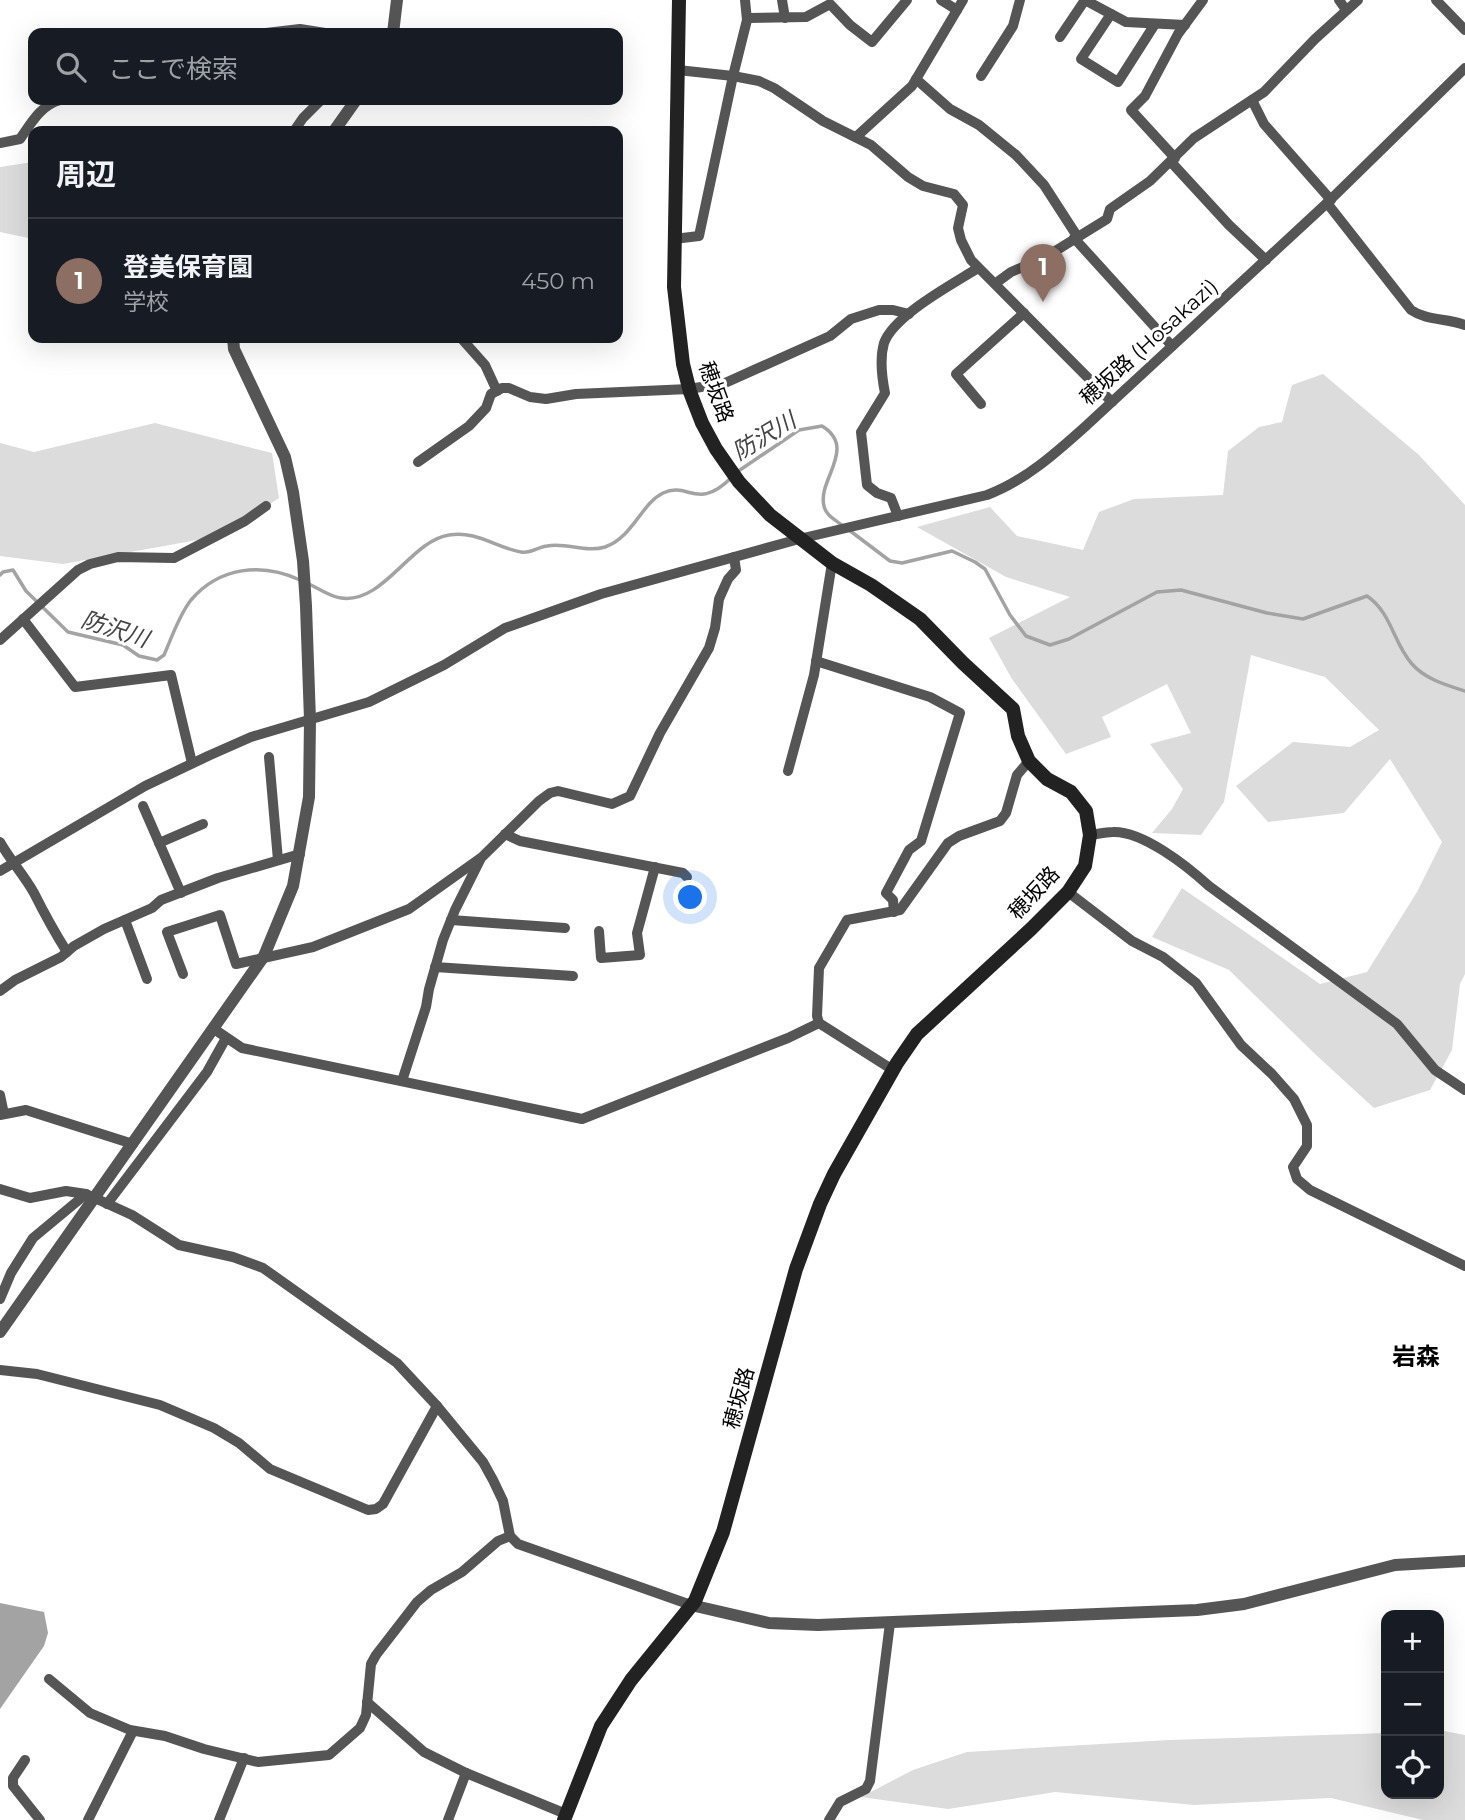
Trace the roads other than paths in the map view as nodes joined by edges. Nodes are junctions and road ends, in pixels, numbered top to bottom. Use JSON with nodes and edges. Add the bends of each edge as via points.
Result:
{"nodes":[{"id":1,"x":397,"y":0,"type":"edge"},
{"id":2,"x":679,"y":0,"type":"edge"},
{"id":3,"x":745,"y":0,"type":"edge"},
{"id":4,"x":782,"y":0,"type":"edge"},
{"id":5,"x":907,"y":0,"type":"edge"},
{"id":6,"x":941,"y":0,"type":"edge"},
{"id":7,"x":962,"y":0,"type":"edge"},
{"id":8,"x":1020,"y":0,"type":"edge"},
{"id":9,"x":1203,"y":0,"type":"edge"},
{"id":10,"x":1339,"y":0,"type":"edge"},
{"id":11,"x":1358,"y":0,"type":"edge"},
{"id":12,"x":1436,"y":0,"type":"edge"},
{"id":13,"x":1346,"y":9,"type":"junction"},
{"id":14,"x":957,"y":10,"type":"junction"},
{"id":15,"x":1111,"y":14,"type":"junction"},
{"id":16,"x":747,"y":18,"type":"junction"},
{"id":17,"x":785,"y":18,"type":"junction"},
{"id":18,"x":1155,"y":24,"type":"junction"},
{"id":19,"x":1185,"y":25,"type":"junction"},
{"id":20,"x":394,"y":28,"type":"edge"},
{"id":21,"x":1465,"y":30,"type":"edge"},
{"id":22,"x":1060,"y":37,"type":"dead end"},
{"id":23,"x":1465,"y":68,"type":"edge"},
{"id":24,"x":678,"y":70,"type":"junction"},
{"id":25,"x":733,"y":76,"type":"junction"},
{"id":26,"x":981,"y":76,"type":"dead end"},
{"id":27,"x":916,"y":79,"type":"junction"},
{"id":28,"x":1252,"y":100,"type":"junction"},
{"id":29,"x":48,"y":105,"type":"edge"},
{"id":30,"x":316,"y":105,"type":"edge"},
{"id":31,"x":352,"y":105,"type":"edge"},
{"id":32,"x":29,"y":126,"type":"edge"},
{"id":33,"x":297,"y":126,"type":"edge"},
{"id":34,"x":338,"y":126,"type":"edge"},
{"id":35,"x":28,"y":128,"type":"edge"},
{"id":36,"x":856,"y":137,"type":"junction"},
{"id":37,"x":0,"y":143,"type":"edge"},
{"id":38,"x":1173,"y":160,"type":"junction"},
{"id":39,"x":1329,"y":201,"type":"junction"},
{"id":40,"x":1076,"y":237,"type":"junction"},
{"id":41,"x":674,"y":239,"type":"junction"},
{"id":42,"x":1266,"y":260,"type":"junction"},
{"id":43,"x":978,"y":268,"type":"junction"},
{"id":44,"x":996,"y":283,"type":"junction"},
{"id":45,"x":1024,"y":313,"type":"junction"},
{"id":46,"x":909,"y":314,"type":"junction"},
{"id":47,"x":1465,"y":325,"type":"edge"},
{"id":48,"x":233,"y":343,"type":"edge"},
{"id":49,"x":465,"y":343,"type":"edge"},
{"id":50,"x":1172,"y":346,"type":"junction"},
{"id":51,"x":689,"y":389,"type":"junction"},
{"id":52,"x":497,"y":391,"type":"junction"},
{"id":53,"x":1112,"y":402,"type":"junction"},
{"id":54,"x":981,"y":404,"type":"dead end"},
{"id":55,"x":418,"y":461,"type":"dead end"},
{"id":56,"x":266,"y":506,"type":"dead end"},
{"id":57,"x":898,"y":516,"type":"junction"},
{"id":58,"x":799,"y":539,"type":"junction"},
{"id":59,"x":734,"y":557,"type":"junction"},
{"id":60,"x":832,"y":563,"type":"junction"},
{"id":61,"x":26,"y":617,"type":"junction"},
{"id":62,"x":0,"y":640,"type":"edge"},
{"id":63,"x":816,"y":661,"type":"junction"},
{"id":64,"x":310,"y":720,"type":"junction"},
{"id":65,"x":269,"y":757,"type":"dead end"},
{"id":66,"x":1029,"y":761,"type":"junction"},
{"id":67,"x":192,"y":763,"type":"junction"},
{"id":68,"x":788,"y":771,"type":"dead end"},
{"id":69,"x":143,"y":806,"type":"dead end"},
{"id":70,"x":203,"y":824,"type":"dead end"},
{"id":71,"x":505,"y":834,"type":"junction"},
{"id":72,"x":1090,"y":835,"type":"junction"},
{"id":73,"x":0,"y":842,"type":"edge"},
{"id":74,"x":159,"y":844,"type":"junction"},
{"id":75,"x":300,"y":854,"type":"junction"},
{"id":76,"x":482,"y":857,"type":"junction"},
{"id":77,"x":278,"y":860,"type":"junction"},
{"id":78,"x":12,"y":864,"type":"junction"},
{"id":79,"x":655,"y":867,"type":"junction"},
{"id":80,"x":0,"y":871,"type":"edge"},
{"id":81,"x":687,"y":877,"type":"dead end"},
{"id":82,"x":1068,"y":891,"type":"junction"},
{"id":83,"x":181,"y":892,"type":"junction"},
{"id":84,"x":894,"y":912,"type":"junction"},
{"id":85,"x":125,"y":920,"type":"junction"},
{"id":86,"x":451,"y":920,"type":"junction"},
{"id":87,"x":565,"y":928,"type":"dead end"},
{"id":88,"x":599,"y":932,"type":"dead end"},
{"id":89,"x":67,"y":952,"type":"junction"},
{"id":90,"x":264,"y":956,"type":"junction"},
{"id":91,"x":435,"y":967,"type":"junction"},
{"id":92,"x":183,"y":974,"type":"dead end"},
{"id":93,"x":573,"y":976,"type":"dead end"},
{"id":94,"x":147,"y":979,"type":"dead end"},
{"id":95,"x":0,"y":991,"type":"edge"},
{"id":96,"x":819,"y":1023,"type":"junction"},
{"id":97,"x":214,"y":1029,"type":"junction"},
{"id":98,"x":226,"y":1038,"type":"junction"},
{"id":99,"x":893,"y":1070,"type":"junction"},
{"id":100,"x":402,"y":1081,"type":"junction"},
{"id":101,"x":1465,"y":1090,"type":"edge"},
{"id":102,"x":0,"y":1095,"type":"edge"},
{"id":103,"x":2,"y":1115,"type":"edge"},
{"id":104,"x":133,"y":1144,"type":"junction"},
{"id":105,"x":0,"y":1189,"type":"edge"},
{"id":106,"x":96,"y":1199,"type":"junction"},
{"id":107,"x":1465,"y":1266,"type":"edge"},
{"id":108,"x":0,"y":1299,"type":"edge"},
{"id":109,"x":0,"y":1332,"type":"edge"},
{"id":110,"x":0,"y":1370,"type":"edge"},
{"id":111,"x":437,"y":1406,"type":"junction"},
{"id":112,"x":510,"y":1536,"type":"junction"},
{"id":113,"x":1465,"y":1560,"type":"edge"},
{"id":114,"x":691,"y":1605,"type":"junction"},
{"id":115,"x":890,"y":1623,"type":"junction"},
{"id":116,"x":49,"y":1679,"type":"dead end"},
{"id":117,"x":367,"y":1702,"type":"junction"},
{"id":118,"x":133,"y":1731,"type":"junction"},
{"id":119,"x":244,"y":1758,"type":"junction"},
{"id":120,"x":25,"y":1760,"type":"dead end"},
{"id":121,"x":466,"y":1773,"type":"junction"},
{"id":122,"x":565,"y":1817,"type":"edge"},
{"id":123,"x":40,"y":1820,"type":"edge"},
{"id":124,"x":88,"y":1820,"type":"edge"},
{"id":125,"x":219,"y":1820,"type":"edge"},
{"id":126,"x":448,"y":1820,"type":"edge"},
{"id":127,"x":829,"y":1820,"type":"edge"}],
"edges":[{"from":1,"to":20,"type":"street"},
{"from":2,"to":24,"type":"main road","name":"穂坂路"},
{"from":3,"to":16,"type":"street"},
{"from":4,"to":17,"type":"street"},
{"from":5,"to":17,"type":"street","via":[[872,42],[830,4],[806,17]]},
{"from":6,"to":14,"type":"street"},
{"from":7,"to":14,"type":"street"},
{"from":8,"to":26,"type":"street","via":[[1013,26]]},
{"from":9,"to":19,"type":"street"},
{"from":10,"to":13,"type":"street"},
{"from":11,"to":13,"type":"street"},
{"from":12,"to":21,"type":"street"},
{"from":13,"to":28,"type":"street"},
{"from":14,"to":27,"type":"street"},
{"from":15,"to":18,"type":"street","via":[[1126,22]]},
{"from":15,"to":18,"type":"street","via":[[1081,59],[1118,82]]},
{"from":15,"to":22,"type":"street","via":[[1085,0]]},
{"from":16,"to":17,"type":"street"},
{"from":16,"to":25,"type":"street"},
{"from":18,"to":19,"type":"street"},
{"from":19,"to":38,"type":"street","via":[[1146,96],[1132,110]]},
{"from":23,"to":39,"type":"street","name":"穂坂路 (Hosakazi)"},
{"from":24,"to":25,"type":"street"},
{"from":24,"to":41,"type":"main road","name":"穂坂路"},
{"from":25,"to":36,"type":"street","via":[[760,81]]},
{"from":25,"to":41,"type":"street","via":[[699,236]]},
{"from":27,"to":36,"type":"street"},
{"from":27,"to":40,"type":"street","via":[[1016,155],[1044,185]]},
{"from":28,"to":38,"type":"street","via":[[1194,138]]},
{"from":28,"to":39,"type":"street","via":[[1264,124]]},
{"from":29,"to":32,"type":"street"},
{"from":30,"to":33,"type":"street"},
{"from":31,"to":34,"type":"street"},
{"from":35,"to":37,"type":"street","via":[[20,139]]},
{"from":36,"to":43,"type":"street","via":[[923,186],[954,194],[962,205],[961,240]]},
{"from":38,"to":40,"type":"street","via":[[1110,209],[1107,219]]},
{"from":38,"to":42,"type":"street"},
{"from":39,"to":42,"type":"street","name":"穂坂路 (Hosakazi)"},
{"from":39,"to":47,"type":"street","via":[[1411,310]]},
{"from":40,"to":44,"type":"street"},
{"from":40,"to":50,"type":"street"},
{"from":41,"to":51,"type":"main road","name":"穂坂路","via":[[678,338]]},
{"from":42,"to":50,"type":"street","name":"穂坂路 (Hosakazi)"},
{"from":43,"to":44,"type":"street"},
{"from":43,"to":46,"type":"street"},
{"from":44,"to":45,"type":"street"},
{"from":45,"to":53,"type":"street"},
{"from":45,"to":54,"type":"street","via":[[956,374]]},
{"from":46,"to":51,"type":"street","via":[[880,310],[851,319],[830,336],[737,379]]},
{"from":46,"to":57,"type":"street","via":[[884,342],[885,393],[862,432],[867,485],[891,498]]},
{"from":48,"to":64,"type":"street","via":[[285,457],[293,492],[303,561]]},
{"from":49,"to":52,"type":"street","via":[[485,365]]},
{"from":50,"to":53,"type":"street","name":"穂坂路 (Hosakazi)"},
{"from":51,"to":52,"type":"street","via":[[546,398],[530,397],[509,387]]},
{"from":51,"to":58,"type":"main road","name":"穂坂路","via":[[702,423],[734,475]]},
{"from":52,"to":55,"type":"street","via":[[469,426]]},
{"from":53,"to":57,"type":"street","name":"穂坂路 (Hosakazi)","via":[[1053,455],[1000,490]]},
{"from":56,"to":61,"type":"street","via":[[174,558],[118,557],[78,569]]},
{"from":57,"to":58,"type":"street","name":"穂坂路 (Hosakazi)"},
{"from":58,"to":59,"type":"street","name":"穂坂路 (Hosakazi)"},
{"from":58,"to":60,"type":"main road","name":"穂坂路"},
{"from":59,"to":64,"type":"street","name":"穂坂路 (Hosakazi)","via":[[601,594],[505,628],[369,702]]},
{"from":59,"to":71,"type":"street","via":[[736,570],[719,598],[709,648],[630,796],[612,804],[550,793]]},
{"from":60,"to":63,"type":"street"},
{"from":60,"to":66,"type":"main road","name":"穂坂路","via":[[920,619],[1013,709]]},
{"from":61,"to":62,"type":"street"},
{"from":61,"to":67,"type":"street","via":[[75,687],[171,675]]},
{"from":63,"to":68,"type":"street"},
{"from":63,"to":84,"type":"street","via":[[930,697],[960,713],[921,841],[909,850],[886,893]]},
{"from":64,"to":67,"type":"street","name":"穂坂路 (Hosakazi)","via":[[251,737]]},
{"from":64,"to":75,"type":"street","via":[[309,797]]},
{"from":65,"to":77,"type":"street"},
{"from":66,"to":72,"type":"main road","name":"穂坂路","via":[[1047,779],[1071,792],[1086,811]]},
{"from":66,"to":84,"type":"street","via":[[1017,775],[1000,821],[948,843],[906,903]]},
{"from":67,"to":78,"type":"street","name":"穂坂路 (Hosakazi)"},
{"from":69,"to":74,"type":"street"},
{"from":70,"to":74,"type":"street"},
{"from":71,"to":76,"type":"street"},
{"from":71,"to":79,"type":"street","via":[[520,841]]},
{"from":72,"to":82,"type":"main road","name":"穂坂路","via":[[1085,866]]},
{"from":72,"to":101,"type":"street","via":[[1129,834],[1182,862],[1397,1024],[1435,1070]]},
{"from":73,"to":78,"type":"street"},
{"from":74,"to":83,"type":"street"},
{"from":75,"to":77,"type":"street"},
{"from":75,"to":90,"type":"street","via":[[293,886]]},
{"from":76,"to":86,"type":"street"},
{"from":76,"to":90,"type":"street","via":[[408,909],[313,947]]},
{"from":77,"to":83,"type":"street"},
{"from":78,"to":80,"type":"street","name":"穂坂路 (Hosakazi)"},
{"from":78,"to":89,"type":"street"},
{"from":79,"to":81,"type":"street"},
{"from":79,"to":88,"type":"street","via":[[637,933],[640,955],[601,958]]},
{"from":82,"to":99,"type":"main road","name":"穂坂路","via":[[917,1034]]},
{"from":82,"to":107,"type":"street","via":[[1196,983],[1241,1045],[1294,1099],[1307,1125],[1307,1146],[1293,1167],[1297,1179]]},
{"from":83,"to":85,"type":"street"},
{"from":84,"to":96,"type":"street","via":[[847,920],[819,968]]},
{"from":85,"to":89,"type":"street"},
{"from":85,"to":94,"type":"street"},
{"from":86,"to":87,"type":"street"},
{"from":86,"to":91,"type":"street"},
{"from":89,"to":95,"type":"street"},
{"from":90,"to":92,"type":"street","via":[[236,964],[220,915],[167,932]]},
{"from":90,"to":97,"type":"street"},
{"from":91,"to":93,"type":"street"},
{"from":91,"to":100,"type":"street"},
{"from":96,"to":99,"type":"street"},
{"from":96,"to":100,"type":"street","via":[[582,1119]]},
{"from":97,"to":98,"type":"street"},
{"from":97,"to":104,"type":"street"},
{"from":98,"to":100,"type":"street","via":[[242,1048]]},
{"from":98,"to":106,"type":"street","via":[[207,1072]]},
{"from":99,"to":114,"type":"main road","name":"穂坂路","via":[[834,1174],[807,1235],[723,1532]]},
{"from":102,"to":103,"type":"street"},
{"from":103,"to":104,"type":"street","via":[[26,1110]]},
{"from":104,"to":106,"type":"street"},
{"from":105,"to":106,"type":"street","via":[[30,1198],[66,1191]]},
{"from":106,"to":108,"type":"street","via":[[33,1238],[10,1273]]},
{"from":106,"to":109,"type":"street"},
{"from":106,"to":111,"type":"street","via":[[132,1215],[178,1245],[263,1268],[397,1363]]},
{"from":110,"to":111,"type":"street","via":[[37,1374],[160,1405],[214,1428],[270,1469],[368,1510],[383,1504]]},
{"from":111,"to":112,"type":"street","via":[[493,1480]]},
{"from":112,"to":114,"type":"street","via":[[518,1544]]},
{"from":112,"to":117,"type":"street","via":[[417,1602],[371,1664]]},
{"from":113,"to":115,"type":"street","via":[[1395,1565],[1244,1604],[1197,1610]]},
{"from":114,"to":115,"type":"street","via":[[769,1623]]},
{"from":114,"to":122,"type":"main road","name":"穂坂路","via":[[601,1726]]},
{"from":115,"to":127,"type":"street","via":[[870,1780],[866,1789],[840,1802]]},
{"from":116,"to":118,"type":"street","via":[[90,1713]]},
{"from":117,"to":119,"type":"street","via":[[360,1728],[329,1755],[258,1762]]},
{"from":117,"to":121,"type":"street","via":[[424,1752]]},
{"from":118,"to":119,"type":"street"},
{"from":118,"to":124,"type":"street"},
{"from":119,"to":125,"type":"street"},
{"from":120,"to":123,"type":"street","via":[[13,1786]]},
{"from":121,"to":122,"type":"street"},
{"from":121,"to":126,"type":"street"}]}
